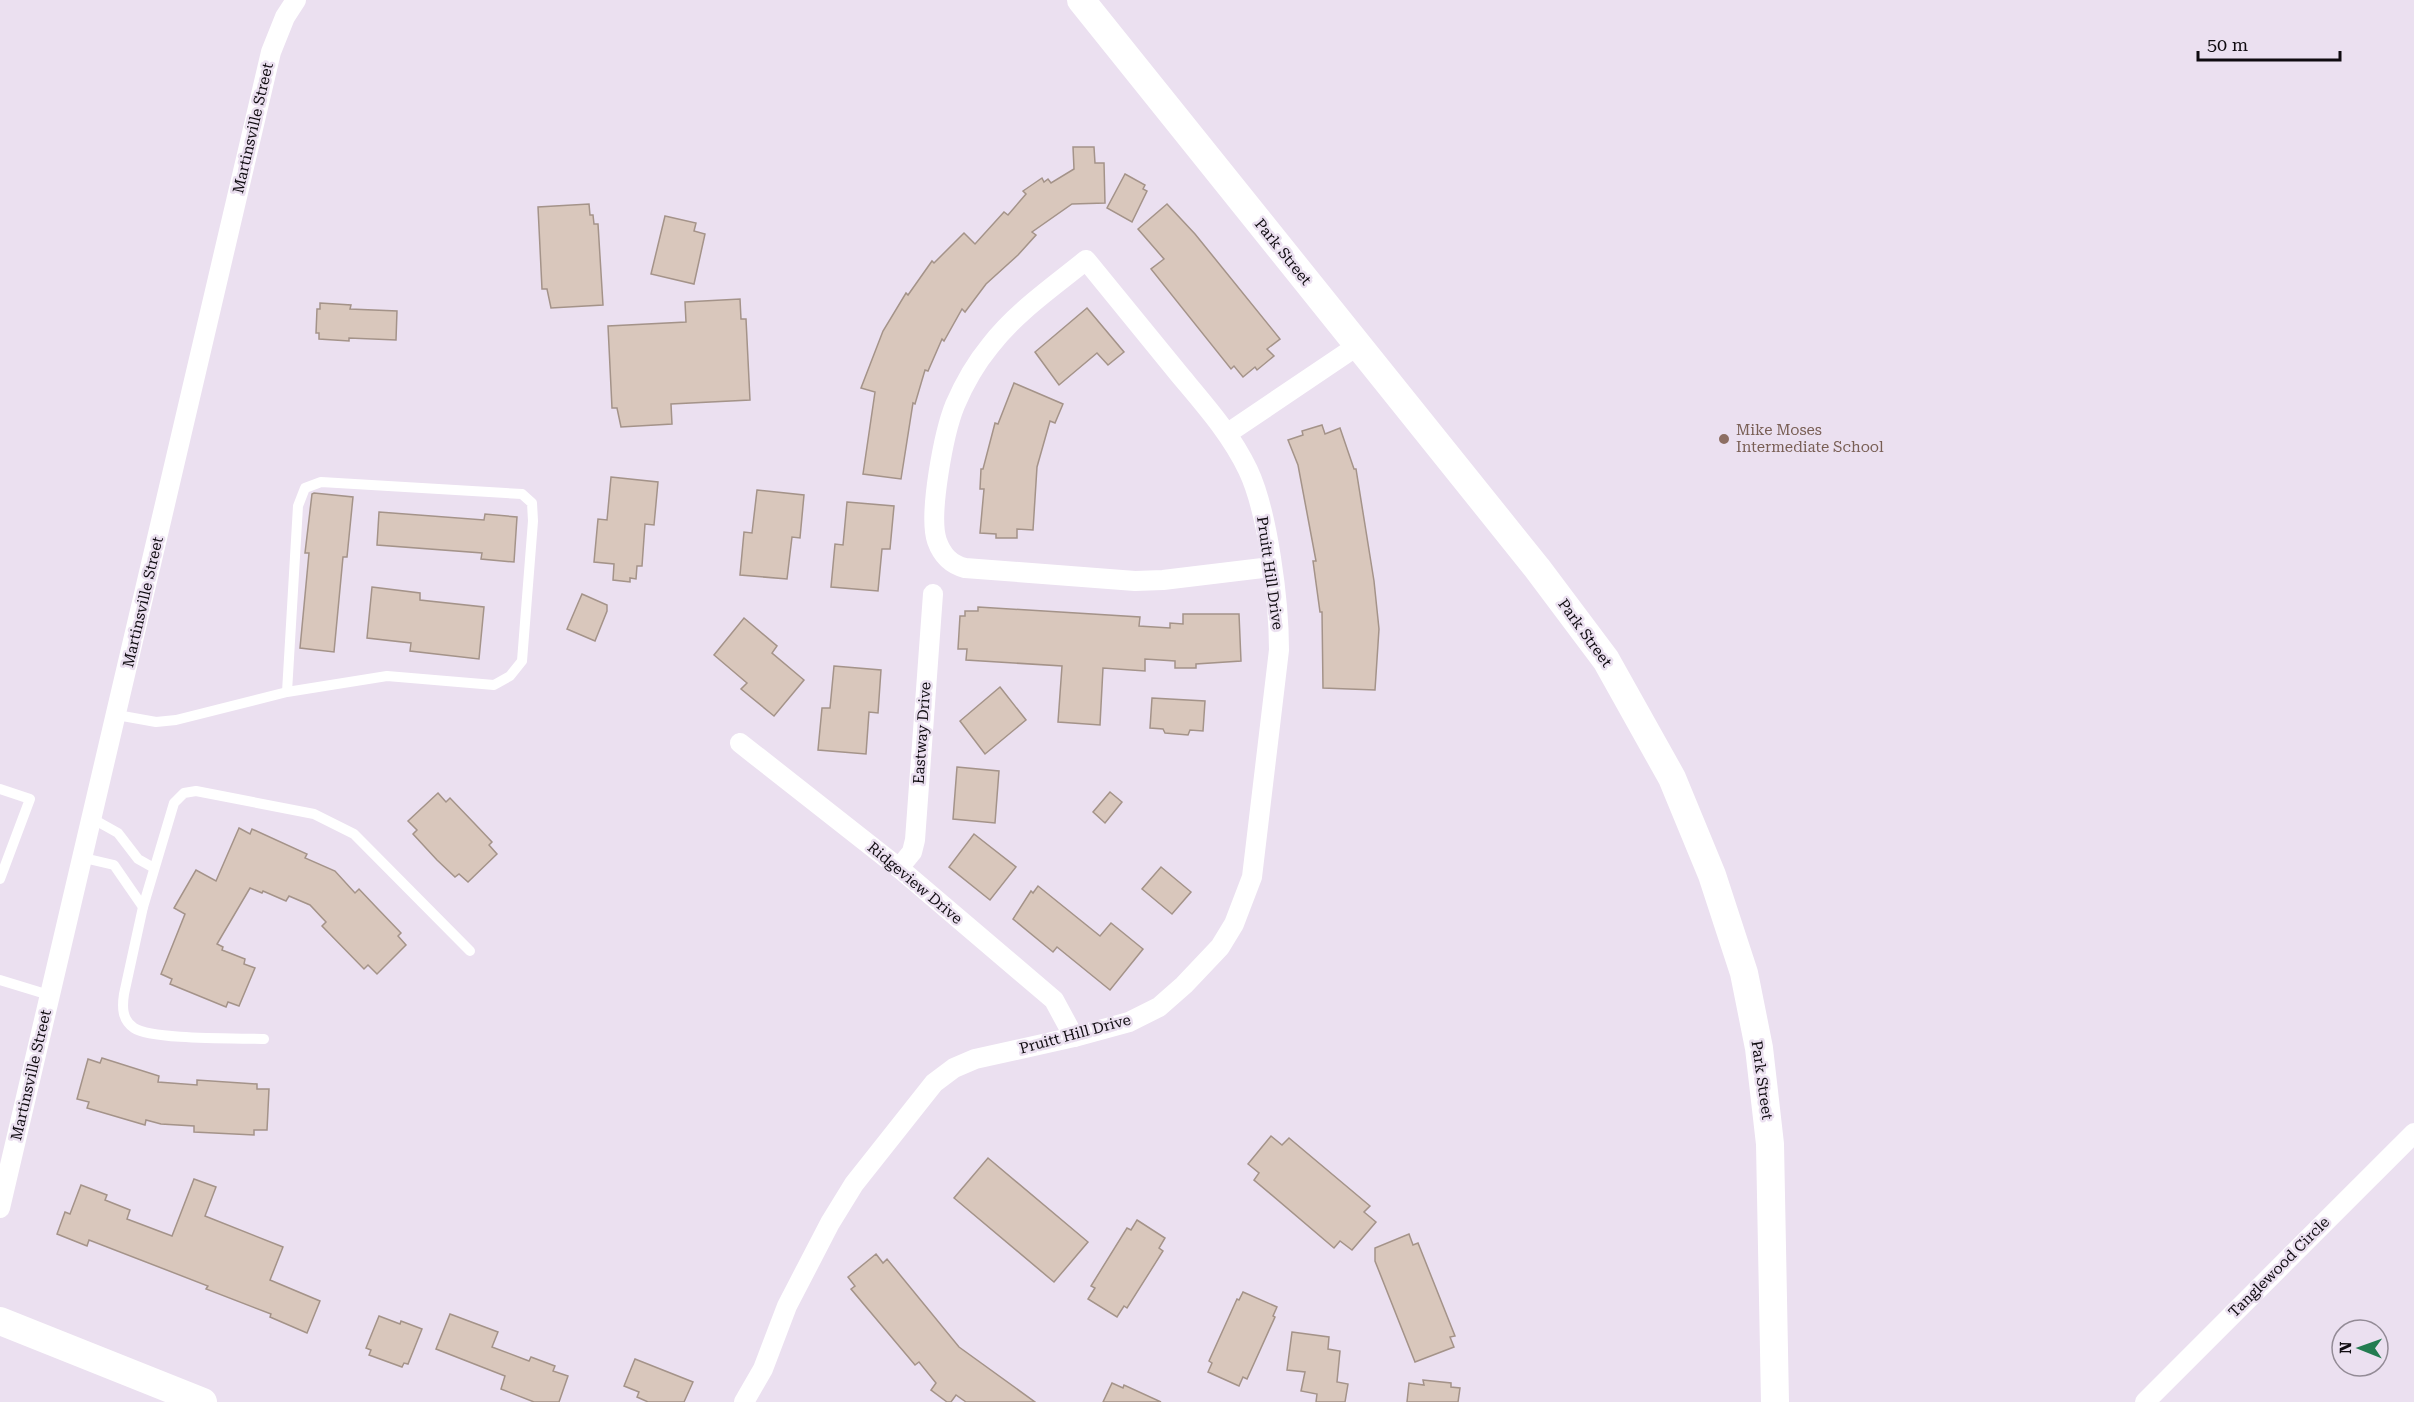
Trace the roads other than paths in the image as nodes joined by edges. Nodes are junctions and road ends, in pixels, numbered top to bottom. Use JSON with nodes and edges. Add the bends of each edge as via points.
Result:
{"nodes":[{"id":1,"x":296,"y":0,"type":"edge"},
{"id":2,"x":1081,"y":0,"type":"edge"},
{"id":3,"x":1357,"y":346,"type":"junction"},
{"id":4,"x":1228,"y":433,"type":"junction"},
{"id":5,"x":1271,"y":567,"type":"junction"},
{"id":6,"x":933,"y":594,"type":"dead end"},
{"id":7,"x":287,"y":692,"type":"junction"},
{"id":8,"x":117,"y":715,"type":"junction"},
{"id":9,"x":740,"y":743,"type":"dead end"},
{"id":10,"x":0,"y":789,"type":"edge"},
{"id":11,"x":93,"y":819,"type":"junction"},
{"id":12,"x":84,"y":858,"type":"junction"},
{"id":13,"x":154,"y":868,"type":"junction"},
{"id":14,"x":899,"y":868,"type":"junction"},
{"id":15,"x":0,"y":876,"type":"edge"},
{"id":16,"x":143,"y":907,"type":"junction"},
{"id":17,"x":470,"y":951,"type":"dead end"},
{"id":18,"x":0,"y":980,"type":"edge"},
{"id":19,"x":49,"y":995,"type":"junction"},
{"id":20,"x":1074,"y":1037,"type":"junction"},
{"id":21,"x":264,"y":1039,"type":"dead end"},
{"id":22,"x":2414,"y":1133,"type":"edge"},
{"id":23,"x":6,"y":1159,"type":"edge"},
{"id":24,"x":0,"y":1208,"type":"edge"},
{"id":25,"x":0,"y":1321,"type":"edge"},
{"id":26,"x":2149,"y":1401,"type":"edge"},
{"id":27,"x":203,"y":1402,"type":"edge"},
{"id":28,"x":744,"y":1402,"type":"edge"},
{"id":29,"x":1775,"y":1402,"type":"edge"}],
"edges":[{"from":1,"to":8,"type":"street","name":"Martinsville Street","via":[[271,52]]},
{"from":2,"to":3,"type":"street","name":"Park Street"},
{"from":3,"to":4,"type":"street"},
{"from":3,"to":29,"type":"street","name":"Park Street","via":[[1537,567],[1606,660],[1671,778],[1712,875],[1744,973],[1759,1048],[1769,1133]]},
{"from":4,"to":5,"type":"street","name":"Pruitt Hill Drive","via":[[1258,498]]},
{"from":4,"to":5,"type":"street","name":"Pruitt Hill Drive","via":[[1086,260],[1016,317],[981,358],[963,390],[950,422],[939,474],[935,533],[941,550],[954,565],[965,568],[1163,580]]},
{"from":5,"to":20,"type":"street","name":"Pruitt Hill Drive","via":[[1279,624],[1277,679],[1256,850],[1244,902],[1220,947],[1159,1007],[1129,1022]]},
{"from":6,"to":14,"type":"street","name":"Eastway Drive","via":[[915,840],[912,852]]},
{"from":7,"to":7,"type":"lane","via":[[298,506],[305,488],[321,482],[522,494],[532,503],[522,662],[510,676],[494,685],[387,676]]},
{"from":7,"to":8,"type":"lane","via":[[176,720],[156,722]]},
{"from":8,"to":11,"type":"street","name":"Martinsville Street"},
{"from":9,"to":14,"type":"street","name":"Ridgeview Drive"},
{"from":10,"to":15,"type":"lane","via":[[30,799]]},
{"from":11,"to":12,"type":"street","name":"Martinsville Street"},
{"from":11,"to":13,"type":"lane","via":[[118,833],[138,859]]},
{"from":12,"to":16,"type":"lane","via":[[114,866]]},
{"from":12,"to":19,"type":"street","name":"Martinsville Street"},
{"from":13,"to":16,"type":"lane"},
{"from":13,"to":17,"type":"lane","via":[[174,803],[184,793],[196,791],[314,814],[354,834]]},
{"from":14,"to":20,"type":"street","name":"Ridgeview Drive","via":[[1054,1000]]},
{"from":16,"to":21,"type":"lane","via":[[124,994],[124,1018],[134,1028],[159,1035]]},
{"from":18,"to":19,"type":"lane"},
{"from":19,"to":23,"type":"street","name":"Martinsville Street"},
{"from":20,"to":28,"type":"street","name":"Pruitt Hill Drive","via":[[975,1059],[934,1083],[854,1184],[830,1223]]},
{"from":22,"to":26,"type":"street","name":"Tanglewood Circle"},
{"from":23,"to":24,"type":"street","name":"Martinsville Street"},
{"from":25,"to":27,"type":"street"}]}
